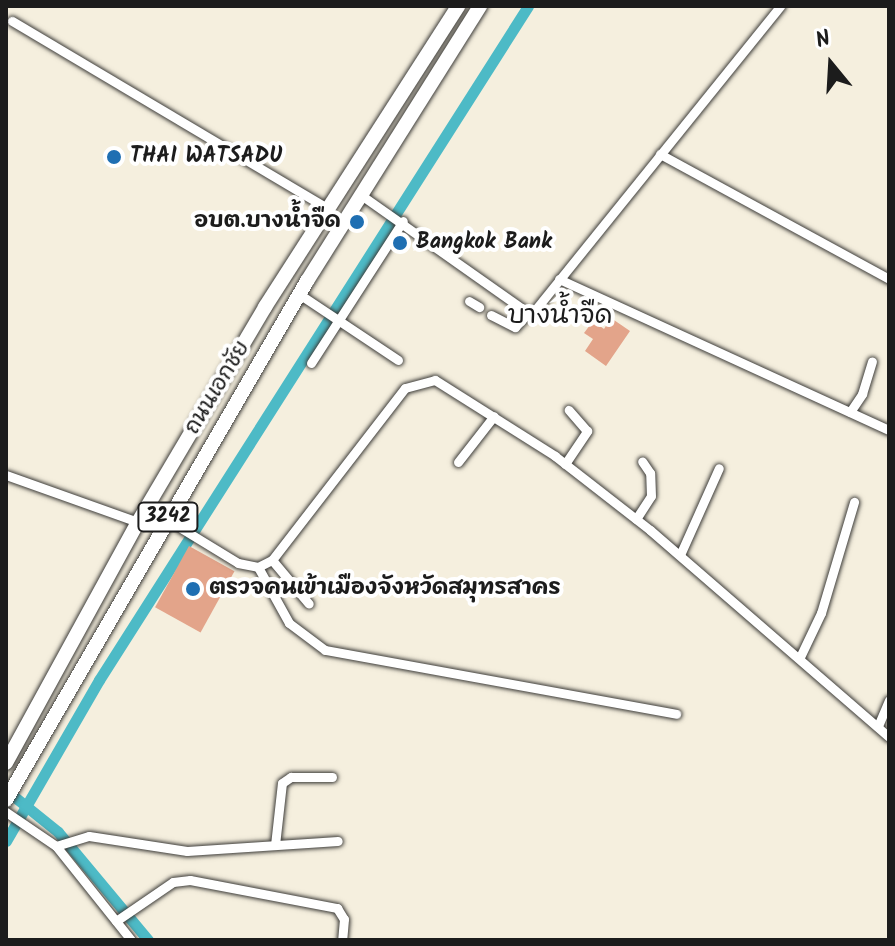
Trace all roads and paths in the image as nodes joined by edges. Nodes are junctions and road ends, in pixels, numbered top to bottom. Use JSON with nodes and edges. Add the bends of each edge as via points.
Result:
{"nodes":[{"id":1,"x":458,"y":6,"type":"edge"},
{"id":2,"x":480,"y":6,"type":"edge"},
{"id":3,"x":780,"y":6,"type":"edge"},
{"id":4,"x":12,"y":21,"type":"dead end"},
{"id":5,"x":660,"y":154,"type":"junction"},
{"id":6,"x":361,"y":195,"type":"junction"},
{"id":7,"x":328,"y":209,"type":"junction"},
{"id":8,"x":400,"y":220,"type":"junction"},
{"id":9,"x":559,"y":279,"type":"junction"},
{"id":10,"x":889,"y":279,"type":"edge"},
{"id":11,"x":299,"y":294,"type":"junction"},
{"id":12,"x":469,"y":301,"type":"dead end"},
{"id":13,"x":479,"y":307,"type":"dead end"},
{"id":14,"x":528,"y":313,"type":"junction"},
{"id":15,"x":491,"y":315,"type":"dead end"},
{"id":16,"x":336,"y":318,"type":"junction"},
{"id":17,"x":252,"y":329,"type":"junction"},
{"id":18,"x":271,"y":341,"type":"junction"},
{"id":19,"x":398,"y":360,"type":"dead end"},
{"id":20,"x":872,"y":361,"type":"dead end"},
{"id":21,"x":311,"y":363,"type":"dead end"},
{"id":22,"x":569,"y":410,"type":"dead end"},
{"id":23,"x":850,"y":412,"type":"junction"},
{"id":24,"x":494,"y":416,"type":"junction"},
{"id":25,"x":889,"y":430,"type":"edge"},
{"id":26,"x":642,"y":461,"type":"dead end"},
{"id":27,"x":458,"y":462,"type":"dead end"},
{"id":28,"x":565,"y":464,"type":"junction"},
{"id":29,"x":719,"y":468,"type":"dead end"},
{"id":30,"x":6,"y":475,"type":"edge"},
{"id":31,"x":854,"y":502,"type":"dead end"},
{"id":32,"x":636,"y":519,"type":"junction"},
{"id":33,"x":171,"y":521,"type":"junction"},
{"id":34,"x":138,"y":522,"type":"junction"},
{"id":35,"x":680,"y":555,"type":"junction"},
{"id":36,"x":272,"y":560,"type":"junction"},
{"id":37,"x":258,"y":567,"type":"junction"},
{"id":38,"x":309,"y":604,"type":"dead end"},
{"id":39,"x":800,"y":657,"type":"junction"},
{"id":40,"x":889,"y":700,"type":"edge"},
{"id":41,"x":676,"y":714,"type":"dead end"},
{"id":42,"x":878,"y":726,"type":"junction"},
{"id":43,"x":889,"y":737,"type":"edge"},
{"id":44,"x":6,"y":763,"type":"edge"},
{"id":45,"x":332,"y":777,"type":"dead end"},
{"id":46,"x":7,"y":806,"type":"edge"},
{"id":47,"x":338,"y":841,"type":"dead end"},
{"id":48,"x":59,"y":844,"type":"junction"},
{"id":49,"x":275,"y":845,"type":"junction"},
{"id":50,"x":118,"y":920,"type":"junction"},
{"id":51,"x":131,"y":940,"type":"edge"},
{"id":52,"x":342,"y":940,"type":"edge"}],
"edges":[{"from":1,"to":7,"type":"main road","name":"ถนนเอกชัย","number":"3242"},
{"from":2,"to":6,"type":"main road","name":"ถนนเอกชัย","number":"3242"},
{"from":3,"to":5,"type":"street"},
{"from":4,"to":7,"type":"street"},
{"from":5,"to":9,"type":"street"},
{"from":5,"to":10,"type":"street"},
{"from":6,"to":8,"type":"street"},
{"from":6,"to":11,"type":"main road","name":"ถนนเอกชัย","number":"3242"},
{"from":7,"to":17,"type":"main road","name":"ถนนเอกชัย","number":"3242"},
{"from":8,"to":14,"type":"street"},
{"from":8,"to":16,"type":"street"},
{"from":9,"to":14,"type":"street"},
{"from":9,"to":23,"type":"street"},
{"from":11,"to":16,"type":"street"},
{"from":11,"to":18,"type":"main road","name":"ถนนเอกชัย","number":"3242"},
{"from":12,"to":13,"type":"street"},
{"from":14,"to":15,"type":"street","via":[[515,327]]},
{"from":16,"to":19,"type":"street"},
{"from":16,"to":21,"type":"street"},
{"from":17,"to":18,"type":"main road"},
{"from":17,"to":34,"type":"main road","name":"ถนนเอกชัย","number":"3242"},
{"from":18,"to":33,"type":"main road","name":"ถนนเอกชัย","number":"3242"},
{"from":20,"to":23,"type":"street"},
{"from":22,"to":28,"type":"street","via":[[587,431]]},
{"from":23,"to":25,"type":"street"},
{"from":24,"to":27,"type":"street"},
{"from":24,"to":28,"type":"street"},
{"from":24,"to":36,"type":"street","via":[[435,380],[413,383]]},
{"from":26,"to":32,"type":"street","via":[[650,473],[651,496]]},
{"from":28,"to":32,"type":"street"},
{"from":29,"to":35,"type":"street"},
{"from":30,"to":34,"type":"street"},
{"from":31,"to":39,"type":"street","via":[[821,613]]},
{"from":32,"to":35,"type":"street"},
{"from":33,"to":37,"type":"street","via":[[238,563]]},
{"from":33,"to":46,"type":"main road","name":"ถนนเอกชัย","number":"3242","via":[[23,769]]},
{"from":34,"to":44,"type":"main road","name":"ถนนเอกชัย","number":"3242"},
{"from":35,"to":39,"type":"street"},
{"from":36,"to":37,"type":"street"},
{"from":36,"to":38,"type":"street"},
{"from":37,"to":41,"type":"street","via":[[289,623],[325,650]]},
{"from":39,"to":42,"type":"street"},
{"from":40,"to":42,"type":"street"},
{"from":42,"to":43,"type":"street"},
{"from":45,"to":49,"type":"street","via":[[291,777],[282,783]]},
{"from":46,"to":48,"type":"street"},
{"from":47,"to":49,"type":"street"},
{"from":48,"to":49,"type":"street","via":[[78,837],[187,851]]},
{"from":48,"to":50,"type":"street"},
{"from":50,"to":51,"type":"street"},
{"from":50,"to":52,"type":"street","via":[[173,882],[190,880],[337,908],[344,919]]}]}
